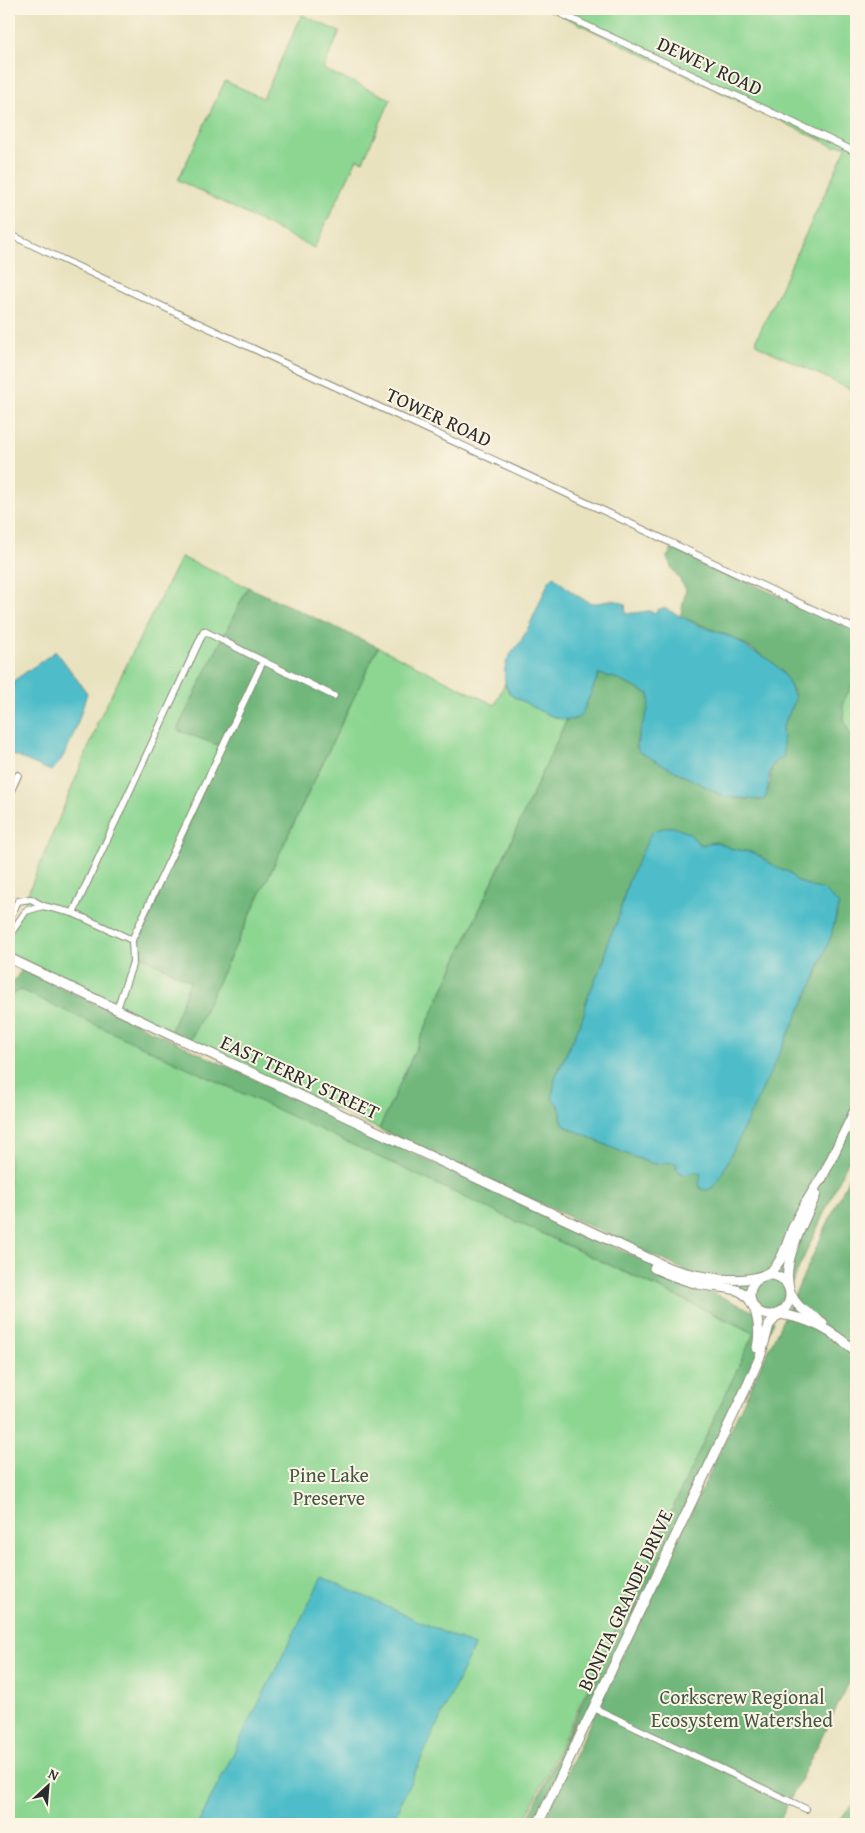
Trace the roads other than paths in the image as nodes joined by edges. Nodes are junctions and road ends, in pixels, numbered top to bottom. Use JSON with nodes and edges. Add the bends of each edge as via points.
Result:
{"nodes":[{"id":1,"x":551,"y":9,"type":"edge"},
{"id":2,"x":856,"y":152,"type":"edge"},
{"id":3,"x":9,"y":234,"type":"edge"},
{"id":4,"x":856,"y":629,"type":"edge"},
{"id":5,"x":263,"y":661,"type":"junction"},
{"id":6,"x":334,"y":696,"type":"dead end"},
{"id":7,"x":18,"y":775,"type":"dead end"},
{"id":8,"x":9,"y":795,"type":"edge"},
{"id":9,"x":28,"y":899,"type":"junction"},
{"id":10,"x":43,"y":906,"type":"junction"},
{"id":11,"x":32,"y":910,"type":"junction"},
{"id":12,"x":73,"y":913,"type":"junction"},
{"id":13,"x":9,"y":920,"type":"edge"},
{"id":14,"x":9,"y":932,"type":"edge"},
{"id":15,"x":132,"y":940,"type":"junction"},
{"id":16,"x":9,"y":958,"type":"edge"},
{"id":17,"x":116,"y":1010,"type":"junction"},
{"id":18,"x":856,"y":1108,"type":"edge"},
{"id":19,"x":823,"y":1175,"type":"junction"},
{"id":20,"x":578,"y":1226,"type":"junction"},
{"id":21,"x":762,"y":1276,"type":"junction"},
{"id":22,"x":790,"y":1293,"type":"junction"},
{"id":23,"x":752,"y":1305,"type":"junction"},
{"id":24,"x":778,"y":1314,"type":"junction"},
{"id":25,"x":841,"y":1339,"type":"junction"},
{"id":26,"x":856,"y":1351,"type":"edge"},
{"id":27,"x":746,"y":1388,"type":"junction"},
{"id":28,"x":594,"y":1708,"type":"junction"},
{"id":29,"x":806,"y":1809,"type":"dead end"},
{"id":30,"x":538,"y":1824,"type":"edge"}],
"edges":[{"from":1,"to":2,"type":"street","name":"DEWEY ROAD"},
{"from":3,"to":4,"type":"street","name":"TOWER ROAD"},
{"from":5,"to":6,"type":"street"},
{"from":5,"to":12,"type":"street","via":[[204,631]]},
{"from":5,"to":15,"type":"street"},
{"from":7,"to":8,"type":"street"},
{"from":9,"to":10,"type":"street"},
{"from":9,"to":11,"type":"street"},
{"from":9,"to":13,"type":"street","via":[[18,901]]},
{"from":10,"to":11,"type":"street"},
{"from":10,"to":12,"type":"street"},
{"from":11,"to":14,"type":"street","via":[[26,912]]},
{"from":12,"to":15,"type":"street"},
{"from":15,"to":17,"type":"street","via":[[133,962]]},
{"from":16,"to":17,"type":"street","name":"EAST TERRY STREET"},
{"from":17,"to":20,"type":"street","name":"EAST TERRY STREET"},
{"from":18,"to":19,"type":"street"},
{"from":19,"to":21,"type":"street","via":[[800,1212],[775,1267]]},
{"from":19,"to":22,"type":"street","via":[[791,1252]]},
{"from":20,"to":21,"type":"street","name":"EAST TERRY STREET","via":[[686,1274],[734,1280]]},
{"from":20,"to":23,"type":"street","name":"EAST TERRY STREET","via":[[670,1276],[736,1290]]},
{"from":21,"to":22,"type":"street","via":[[779,1276]]},
{"from":21,"to":23,"type":"street","via":[[751,1288]]},
{"from":22,"to":24,"type":"street","via":[[788,1305]]},
{"from":22,"to":25,"type":"street","via":[[800,1307],[835,1331]]},
{"from":23,"to":24,"type":"street","via":[[762,1314]]},
{"from":23,"to":27,"type":"street","name":"BONITA GRANDE DRIVE","via":[[757,1316],[759,1339],[747,1374]]},
{"from":24,"to":25,"type":"street","via":[[805,1319]]},
{"from":24,"to":27,"type":"street","name":"BONITA GRANDE DRIVE","via":[[769,1325]]},
{"from":25,"to":26,"type":"street"},
{"from":27,"to":28,"type":"street","name":"BONITA GRANDE DRIVE"},
{"from":28,"to":29,"type":"street"},
{"from":28,"to":30,"type":"street","name":"BONITA GRANDE DRIVE"}]}
